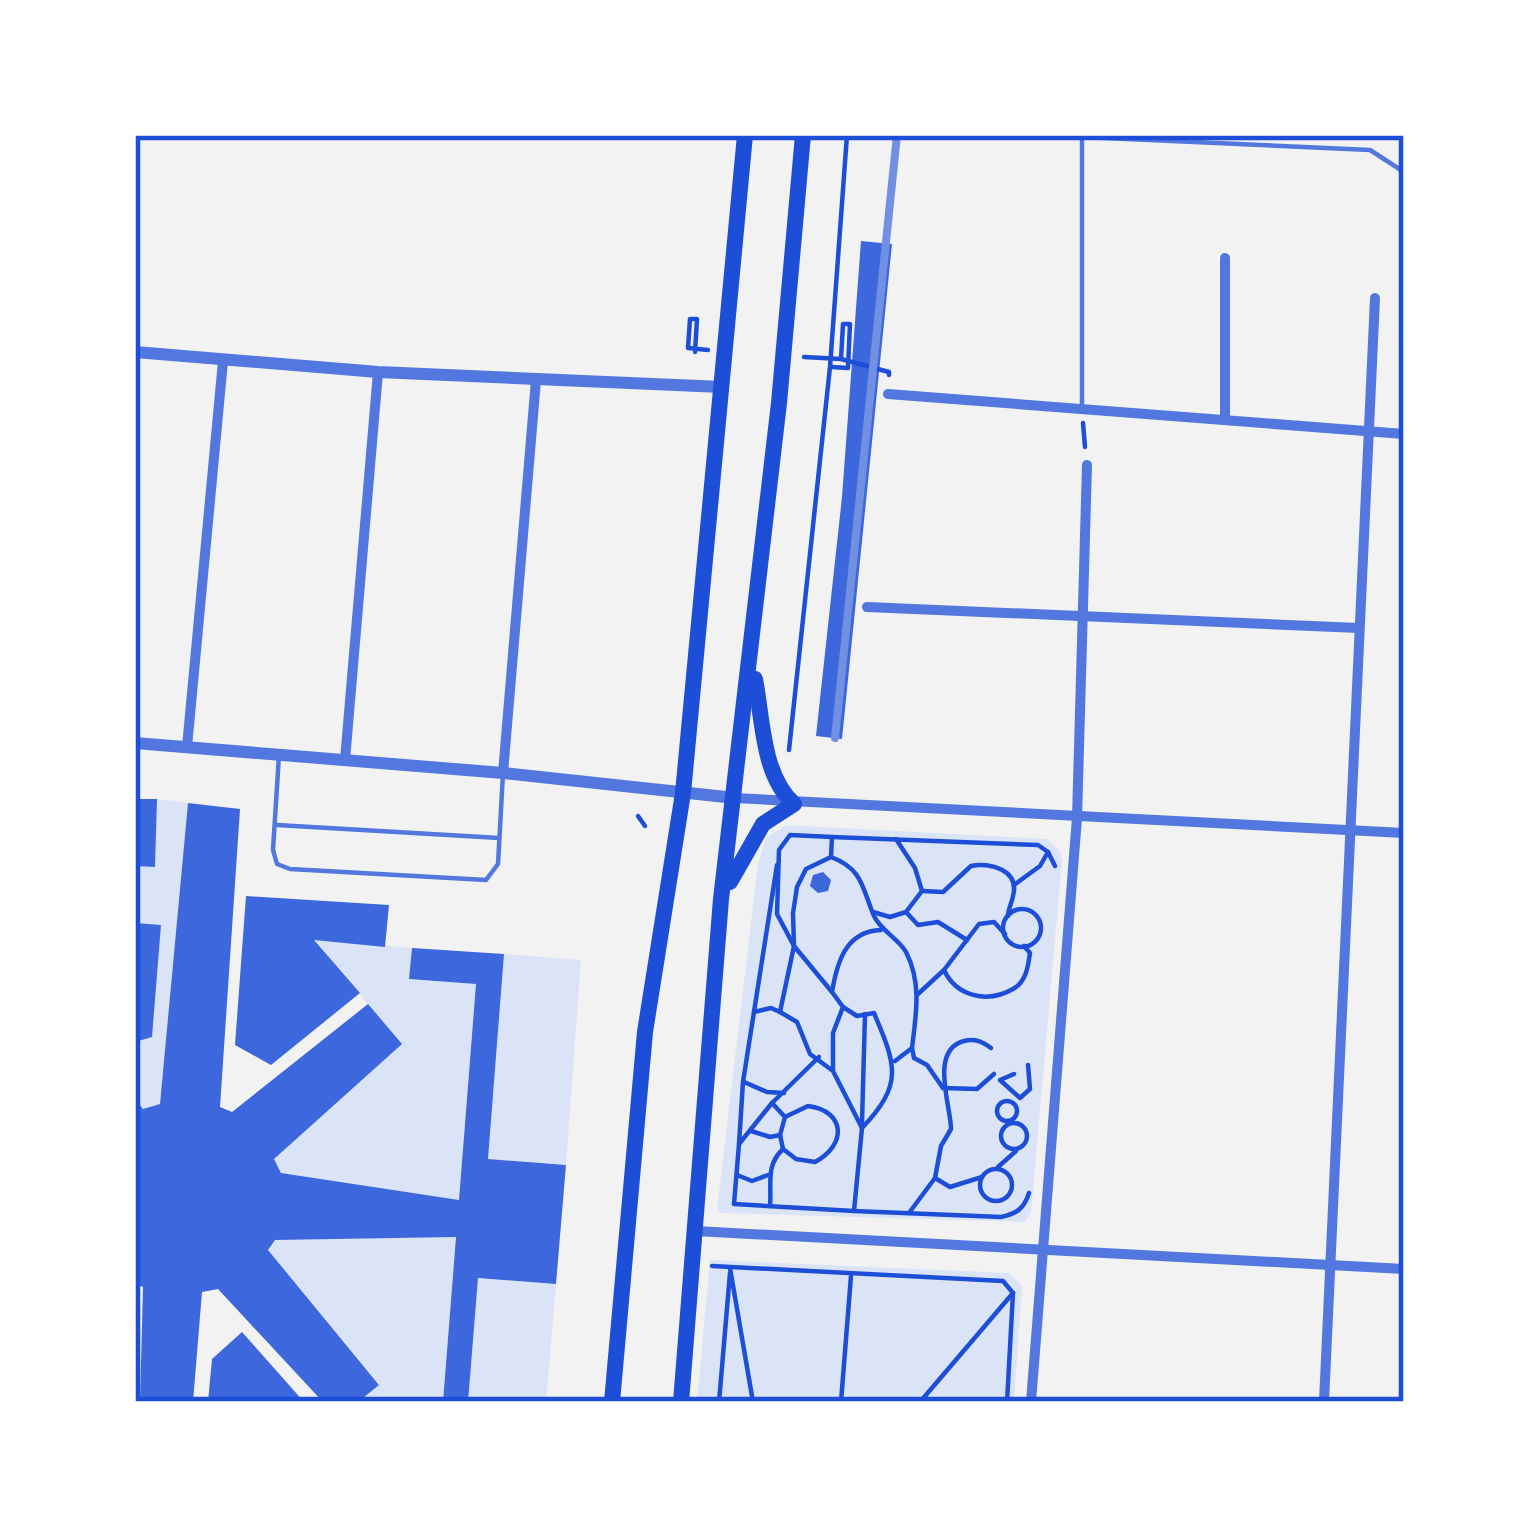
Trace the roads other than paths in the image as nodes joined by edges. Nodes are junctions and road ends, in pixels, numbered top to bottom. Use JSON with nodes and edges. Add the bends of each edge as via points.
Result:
{"nodes":[{"id":1,"x":745,"y":135,"type":"edge"},
{"id":2,"x":803,"y":135,"type":"edge"},
{"id":3,"x":1044,"y":135,"type":"edge"},
{"id":4,"x":1082,"y":137,"type":"edge"},
{"id":5,"x":1404,"y":172,"type":"edge"},
{"id":6,"x":1225,"y":258,"type":"dead end"},
{"id":7,"x":1375,"y":298,"type":"dead end"},
{"id":8,"x":135,"y":352,"type":"edge"},
{"id":9,"x":223,"y":361,"type":"junction"},
{"id":10,"x":378,"y":372,"type":"junction"},
{"id":11,"x":536,"y":380,"type":"junction"},
{"id":12,"x":722,"y":387,"type":"junction"},
{"id":13,"x":888,"y":394,"type":"dead end"},
{"id":14,"x":1082,"y":407,"type":"junction"},
{"id":15,"x":1225,"y":419,"type":"junction"},
{"id":16,"x":1370,"y":431,"type":"junction"},
{"id":17,"x":1404,"y":434,"type":"edge"},
{"id":18,"x":1087,"y":465,"type":"road end"},
{"id":19,"x":867,"y":607,"type":"dead end"},
{"id":20,"x":1084,"y":614,"type":"junction"},
{"id":21,"x":1359,"y":628,"type":"junction"},
{"id":22,"x":751,"y":660,"type":"junction"},
{"id":23,"x":135,"y":743,"type":"edge"},
{"id":24,"x":187,"y":747,"type":"junction"},
{"id":25,"x":279,"y":755,"type":"junction"},
{"id":26,"x":345,"y":760,"type":"junction"},
{"id":27,"x":503,"y":773,"type":"junction"},
{"id":28,"x":682,"y":794,"type":"junction"},
{"id":29,"x":735,"y":798,"type":"junction"},
{"id":30,"x":794,"y":804,"type":"junction"},
{"id":31,"x":1077,"y":818,"type":"junction"},
{"id":32,"x":274,"y":825,"type":"junction"},
{"id":33,"x":1353,"y":831,"type":"junction"},
{"id":34,"x":1404,"y":833,"type":"edge"},
{"id":35,"x":499,"y":838,"type":"junction"},
{"id":36,"x":721,"y":899,"type":"junction"},
{"id":37,"x":695,"y":1231,"type":"junction"},
{"id":38,"x":1042,"y":1251,"type":"junction"},
{"id":39,"x":1331,"y":1266,"type":"junction"},
{"id":40,"x":1404,"y":1270,"type":"edge"},
{"id":41,"x":612,"y":1402,"type":"edge"},
{"id":42,"x":681,"y":1402,"type":"edge"},
{"id":43,"x":1031,"y":1402,"type":"edge"},
{"id":44,"x":1324,"y":1402,"type":"edge"}],
"edges":[{"from":1,"to":12,"type":"main road"},
{"from":2,"to":22,"type":"main road"},
{"from":3,"to":4,"type":"lane"},
{"from":4,"to":5,"type":"lane","via":[[1370,150]]},
{"from":4,"to":14,"type":"lane"},
{"from":6,"to":15,"type":"street"},
{"from":7,"to":16,"type":"street"},
{"from":8,"to":9,"type":"street"},
{"from":9,"to":10,"type":"street"},
{"from":9,"to":24,"type":"street"},
{"from":10,"to":11,"type":"street"},
{"from":10,"to":26,"type":"street"},
{"from":11,"to":12,"type":"street"},
{"from":11,"to":27,"type":"street"},
{"from":12,"to":28,"type":"main road"},
{"from":13,"to":14,"type":"street"},
{"from":14,"to":15,"type":"street"},
{"from":15,"to":16,"type":"street"},
{"from":16,"to":17,"type":"street"},
{"from":16,"to":21,"type":"street"},
{"from":18,"to":20,"type":"street"},
{"from":19,"to":20,"type":"street"},
{"from":20,"to":21,"type":"street"},
{"from":20,"to":31,"type":"street"},
{"from":21,"to":33,"type":"street"},
{"from":22,"to":29,"type":"main road"},
{"from":22,"to":30,"type":"main road","via":[[773,775]]},
{"from":23,"to":24,"type":"street"},
{"from":24,"to":25,"type":"street"},
{"from":25,"to":26,"type":"street"},
{"from":25,"to":32,"type":"lane"},
{"from":26,"to":27,"type":"street"},
{"from":27,"to":28,"type":"street"},
{"from":27,"to":35,"type":"lane"},
{"from":28,"to":29,"type":"street"},
{"from":28,"to":41,"type":"main road","via":[[645,1032]]},
{"from":29,"to":30,"type":"street"},
{"from":29,"to":36,"type":"main road"},
{"from":30,"to":31,"type":"street"},
{"from":30,"to":36,"type":"main road","via":[[753,837]]},
{"from":31,"to":33,"type":"street"},
{"from":31,"to":38,"type":"street"},
{"from":32,"to":35,"type":"lane"},
{"from":32,"to":35,"type":"lane","via":[[274,857],[283,868],[479,881],[496,871]]},
{"from":33,"to":34,"type":"street"},
{"from":33,"to":39,"type":"street"},
{"from":36,"to":37,"type":"main road"},
{"from":37,"to":38,"type":"street"},
{"from":37,"to":42,"type":"main road"},
{"from":38,"to":39,"type":"street"},
{"from":38,"to":43,"type":"street"},
{"from":39,"to":40,"type":"street"},
{"from":39,"to":44,"type":"street"}]}
